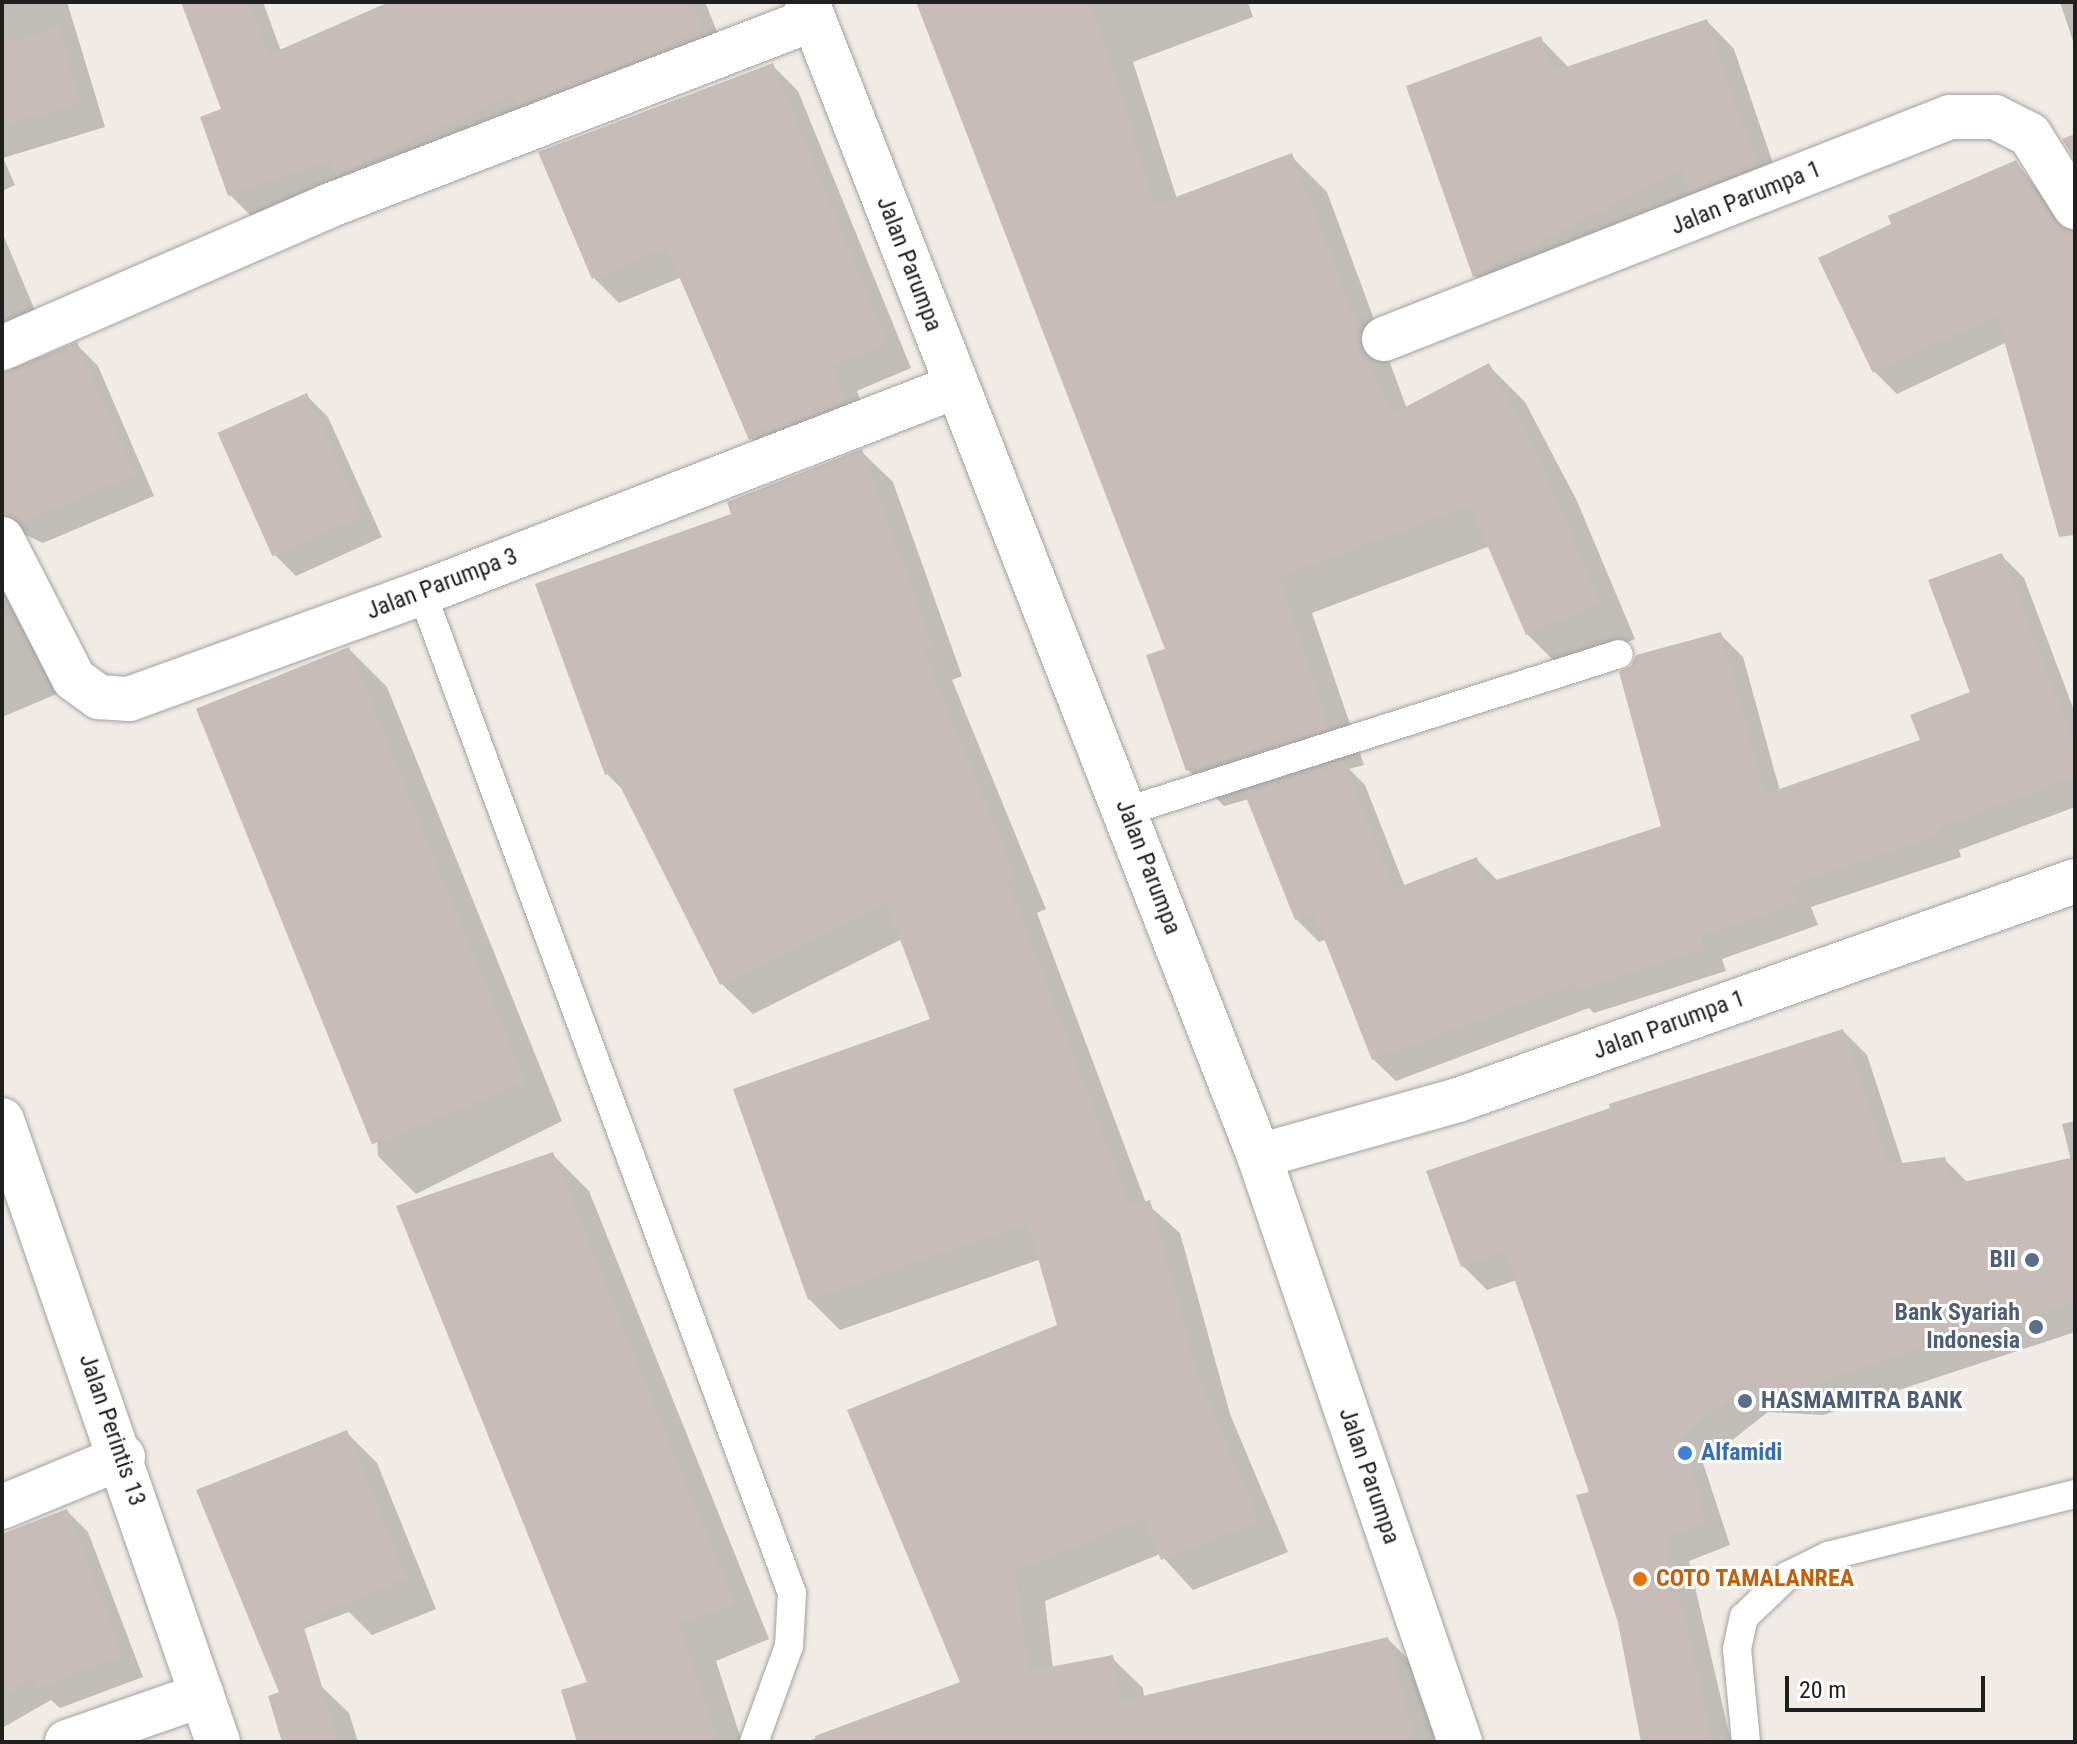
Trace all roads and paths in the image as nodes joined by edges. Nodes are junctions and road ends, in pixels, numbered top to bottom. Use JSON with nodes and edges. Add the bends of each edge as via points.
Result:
{"nodes":[{"id":1,"x":810,"y":11,"type":"edge"},
{"id":2,"x":2075,"y":207,"type":"edge"},
{"id":3,"x":1384,"y":339,"type":"dead end"},
{"id":4,"x":2,"y":348,"type":"edge"},
{"id":5,"x":957,"y":386,"type":"junction"},
{"id":6,"x":2,"y":539,"type":"edge"},
{"id":7,"x":422,"y":593,"type":"junction"},
{"id":8,"x":1619,"y":654,"type":"dead end"},
{"id":9,"x":1127,"y":811,"type":"junction"},
{"id":10,"x":2075,"y":881,"type":"edge"},
{"id":11,"x":2,"y":1120,"type":"edge"},
{"id":12,"x":1259,"y":1156,"type":"junction"},
{"id":13,"x":123,"y":1457,"type":"junction"},
{"id":14,"x":2075,"y":1494,"type":"edge"},
{"id":15,"x":2,"y":1507,"type":"edge"},
{"id":16,"x":202,"y":1695,"type":"junction"},
{"id":17,"x":67,"y":1742,"type":"edge"},
{"id":18,"x":218,"y":1742,"type":"edge"},
{"id":19,"x":754,"y":1742,"type":"edge"},
{"id":20,"x":1460,"y":1742,"type":"edge"},
{"id":21,"x":1746,"y":1742,"type":"edge"}],
"edges":[{"from":1,"to":4,"type":"street","via":[[328,206]]},
{"from":1,"to":5,"type":"street","name":"Jalan Parumpa"},
{"from":2,"to":3,"type":"street","name":"Jalan Parumpa 1","via":[[2030,135],[1995,117],[1950,117]]},
{"from":5,"to":7,"type":"street","name":"Jalan Parumpa 3"},
{"from":5,"to":9,"type":"street","name":"Jalan Parumpa"},
{"from":6,"to":7,"type":"street","name":"Jalan Parumpa 3","via":[[74,679],[88,692],[112,698],[129,699]]},
{"from":7,"to":19,"type":"lane","via":[[792,1593],[789,1646]]},
{"from":8,"to":9,"type":"lane"},
{"from":9,"to":12,"type":"street","name":"Jalan Parumpa"},
{"from":10,"to":12,"type":"street","name":"Jalan Parumpa 1","via":[[1458,1100]]},
{"from":11,"to":13,"type":"street","name":"Jalan Perintis 13"},
{"from":12,"to":20,"type":"street","name":"Jalan Parumpa"},
{"from":13,"to":15,"type":"street"},
{"from":13,"to":16,"type":"street","name":"Jalan Perintis 13"},
{"from":14,"to":21,"type":"lane","via":[[1828,1556],[1787,1576],[1744,1617],[1737,1649]]},
{"from":16,"to":17,"type":"street"},
{"from":16,"to":18,"type":"street","name":"Jalan Perintis 13"}]}
